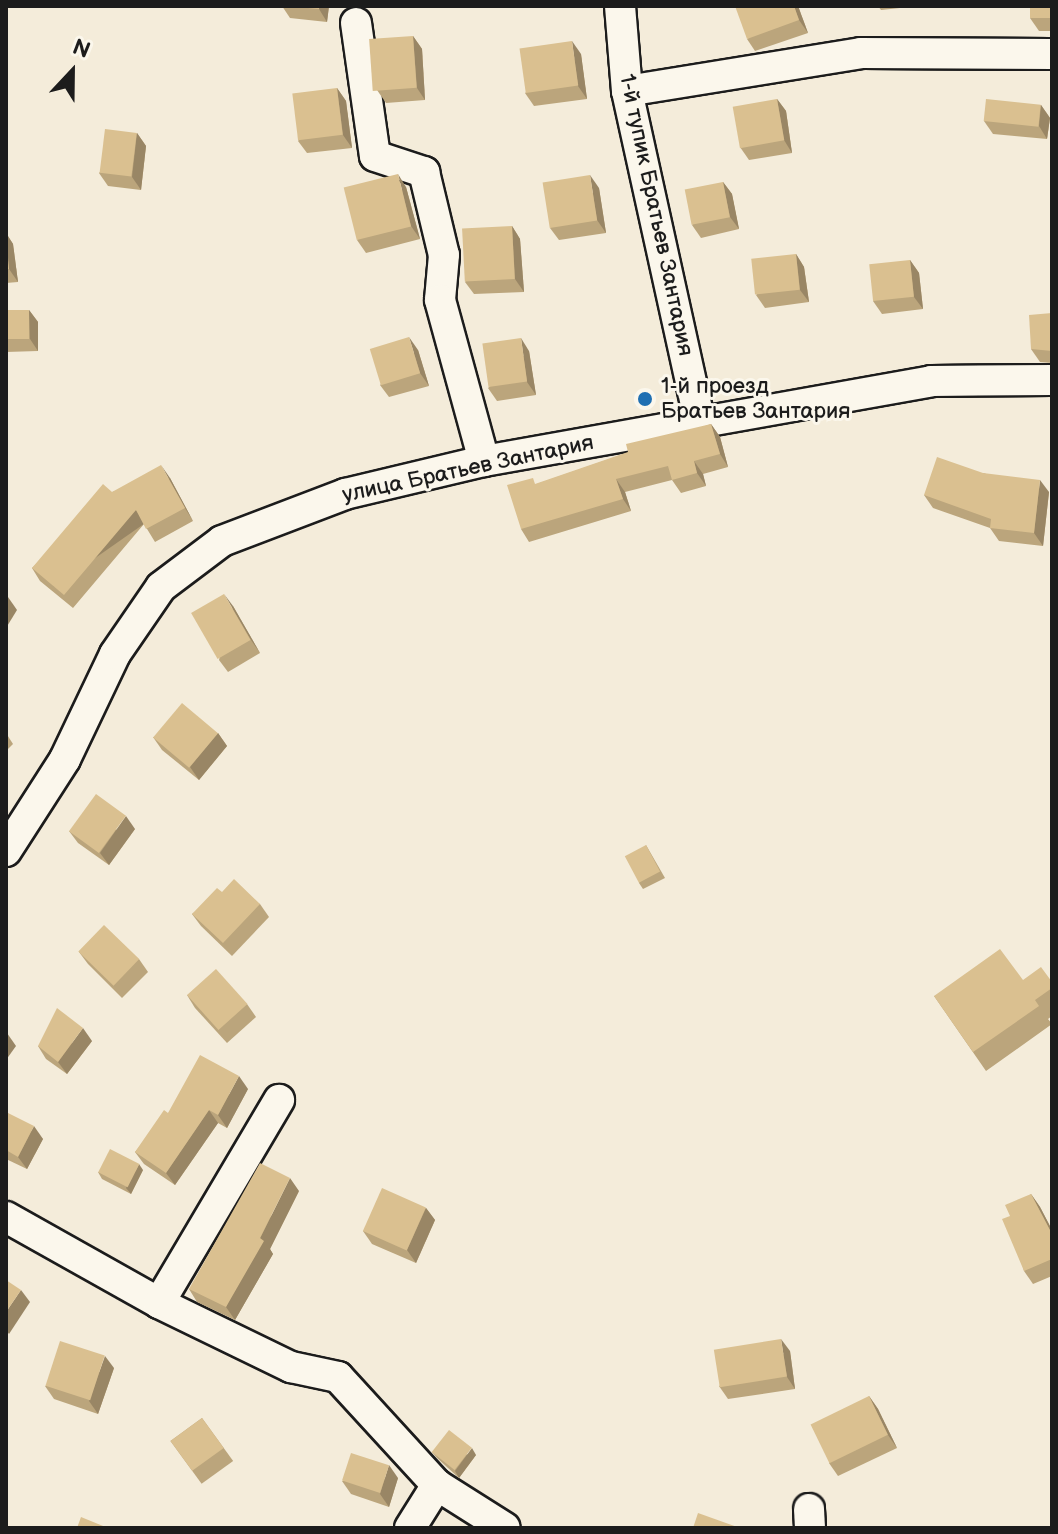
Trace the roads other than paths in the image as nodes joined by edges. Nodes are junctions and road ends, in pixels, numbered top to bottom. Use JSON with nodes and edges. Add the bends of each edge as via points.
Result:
{"nodes":[{"id":1,"x":620,"y":6,"type":"edge"},
{"id":2,"x":356,"y":23,"type":"dead end"},
{"id":3,"x":1052,"y":54,"type":"edge"},
{"id":4,"x":627,"y":91,"type":"junction"},
{"id":5,"x":1052,"y":380,"type":"edge"},
{"id":6,"x":700,"y":422,"type":"junction"},
{"id":7,"x":484,"y":461,"type":"junction"},
{"id":8,"x":6,"y":851,"type":"edge"},
{"id":9,"x":279,"y":1100,"type":"dead end"},
{"id":10,"x":6,"y":1217,"type":"edge"},
{"id":11,"x":159,"y":1303,"type":"junction"},
{"id":12,"x":437,"y":1485,"type":"junction"},
{"id":13,"x":410,"y":1528,"type":"edge"},
{"id":14,"x":505,"y":1528,"type":"edge"}],
"edges":[{"from":1,"to":4,"type":"street","name":"1-й тупик Братьев Зантария"},
{"from":2,"to":7,"type":"street","via":[[375,156],[424,172],[444,255],[440,300]]},
{"from":3,"to":4,"type":"street","via":[[861,53]]},
{"from":4,"to":6,"type":"street","name":"1-й тупик Братьев Зантария"},
{"from":5,"to":6,"type":"street","name":"улица Братьев Зантария","via":[[931,381]]},
{"from":6,"to":7,"type":"street","name":"улица Братьев Зантария"},
{"from":7,"to":8,"type":"street","name":"улица Братьев Зантария","via":[[345,494],[222,541],[161,587],[115,654],[65,759]]},
{"from":9,"to":11,"type":"street"},
{"from":10,"to":11,"type":"street"},
{"from":11,"to":12,"type":"street","via":[[291,1367],[338,1377]]},
{"from":12,"to":13,"type":"street"},
{"from":12,"to":14,"type":"street"}]}
